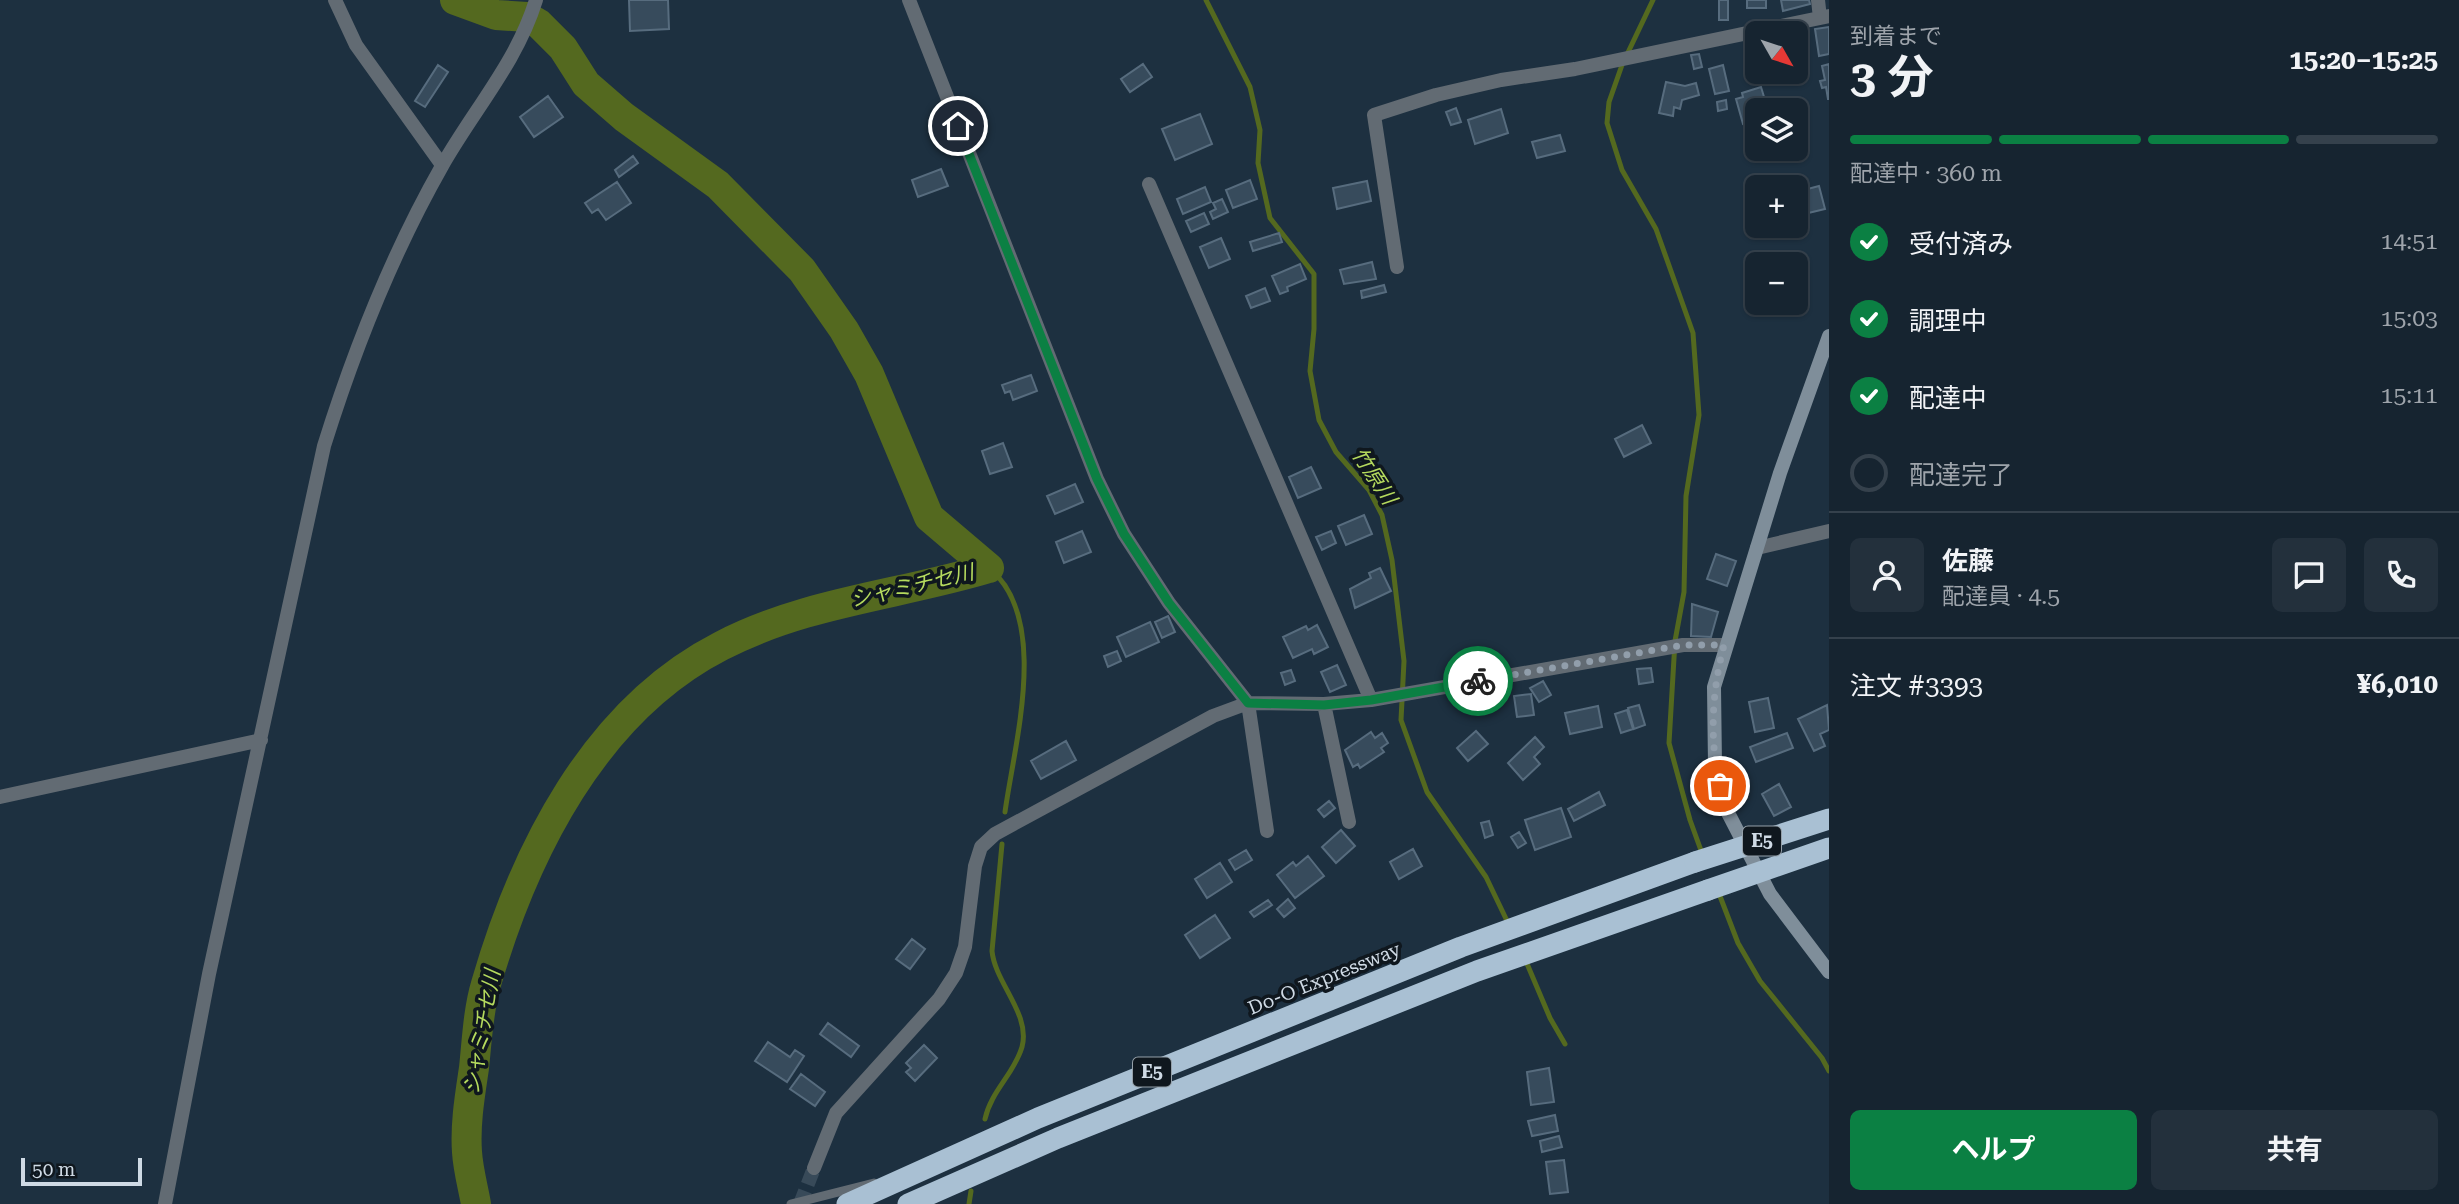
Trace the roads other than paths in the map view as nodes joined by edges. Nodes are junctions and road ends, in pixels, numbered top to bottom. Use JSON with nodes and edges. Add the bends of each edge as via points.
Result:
{"nodes":[{"id":1,"x":335,"y":0,"type":"edge"},
{"id":2,"x":909,"y":0,"type":"edge"},
{"id":3,"x":1818,"y":0,"type":"edge"},
{"id":4,"x":536,"y":1,"type":"edge"},
{"id":5,"x":1824,"y":17,"type":"edge"},
{"id":6,"x":442,"y":165,"type":"junction"},
{"id":7,"x":1149,"y":184,"type":"dead end"},
{"id":8,"x":1397,"y":267,"type":"dead end"},
{"id":9,"x":1829,"y":337,"type":"edge"},
{"id":10,"x":1829,"y":531,"type":"edge"},
{"id":11,"x":1757,"y":548,"type":"junction"},
{"id":12,"x":1724,"y":645,"type":"junction"},
{"id":13,"x":1371,"y":700,"type":"junction"},
{"id":14,"x":1248,"y":703,"type":"junction"},
{"id":15,"x":1324,"y":705,"type":"junction"},
{"id":16,"x":261,"y":740,"type":"junction"},
{"id":17,"x":0,"y":797,"type":"edge"},
{"id":18,"x":1829,"y":819,"type":"edge"},
{"id":19,"x":1349,"y":822,"type":"dead end"},
{"id":20,"x":1267,"y":831,"type":"dead end"},
{"id":21,"x":1829,"y":848,"type":"edge"},
{"id":22,"x":1829,"y":972,"type":"edge"},
{"id":23,"x":814,"y":1168,"type":"tunnel mouth"},
{"id":24,"x":923,"y":1172,"type":"junction"},
{"id":25,"x":166,"y":1204,"type":"edge"},
{"id":26,"x":791,"y":1204,"type":"edge"},
{"id":27,"x":847,"y":1204,"type":"edge"},
{"id":28,"x":908,"y":1204,"type":"edge"}],
"edges":[{"from":1,"to":6,"type":"street","via":[[356,45]]},
{"from":2,"to":14,"type":"street","via":[[1097,479],[1124,534],[1169,603]]},
{"from":3,"to":5,"type":"street"},
{"from":4,"to":6,"type":"street","via":[[504,71]]},
{"from":5,"to":8,"type":"street","via":[[1501,80],[1374,115]]},
{"from":6,"to":16,"type":"street","via":[[359,346],[324,446]]},
{"from":7,"to":13,"type":"street"},
{"from":9,"to":11,"type":"street"},
{"from":10,"to":11,"type":"street"},
{"from":11,"to":12,"type":"street"},
{"from":12,"to":13,"type":"street","via":[[1683,645]]},
{"from":12,"to":22,"type":"street","via":[[1714,687],[1715,765],[1725,807],[1770,894]]},
{"from":13,"to":15,"type":"street"},
{"from":14,"to":15,"type":"street"},
{"from":14,"to":20,"type":"street"},
{"from":14,"to":23,"type":"street","via":[[1213,716],[1027,816],[981,847],[965,947],[956,973],[939,999],[836,1113]]},
{"from":15,"to":19,"type":"street"},
{"from":16,"to":17,"type":"street"},
{"from":16,"to":25,"type":"street","via":[[209,974]]},
{"from":18,"to":24,"type":"highway","name":"Do-O Expressway","number":"E5","bridge":true,"via":[[1527,921],[1038,1118]]},
{"from":21,"to":28,"type":"highway","number":"E5","bridge":true,"via":[[1477,971],[1058,1138]]},
{"from":24,"to":26,"type":"lane"},
{"from":24,"to":27,"type":"highway","name":"Do-O Expressway","number":"E5"}]}
